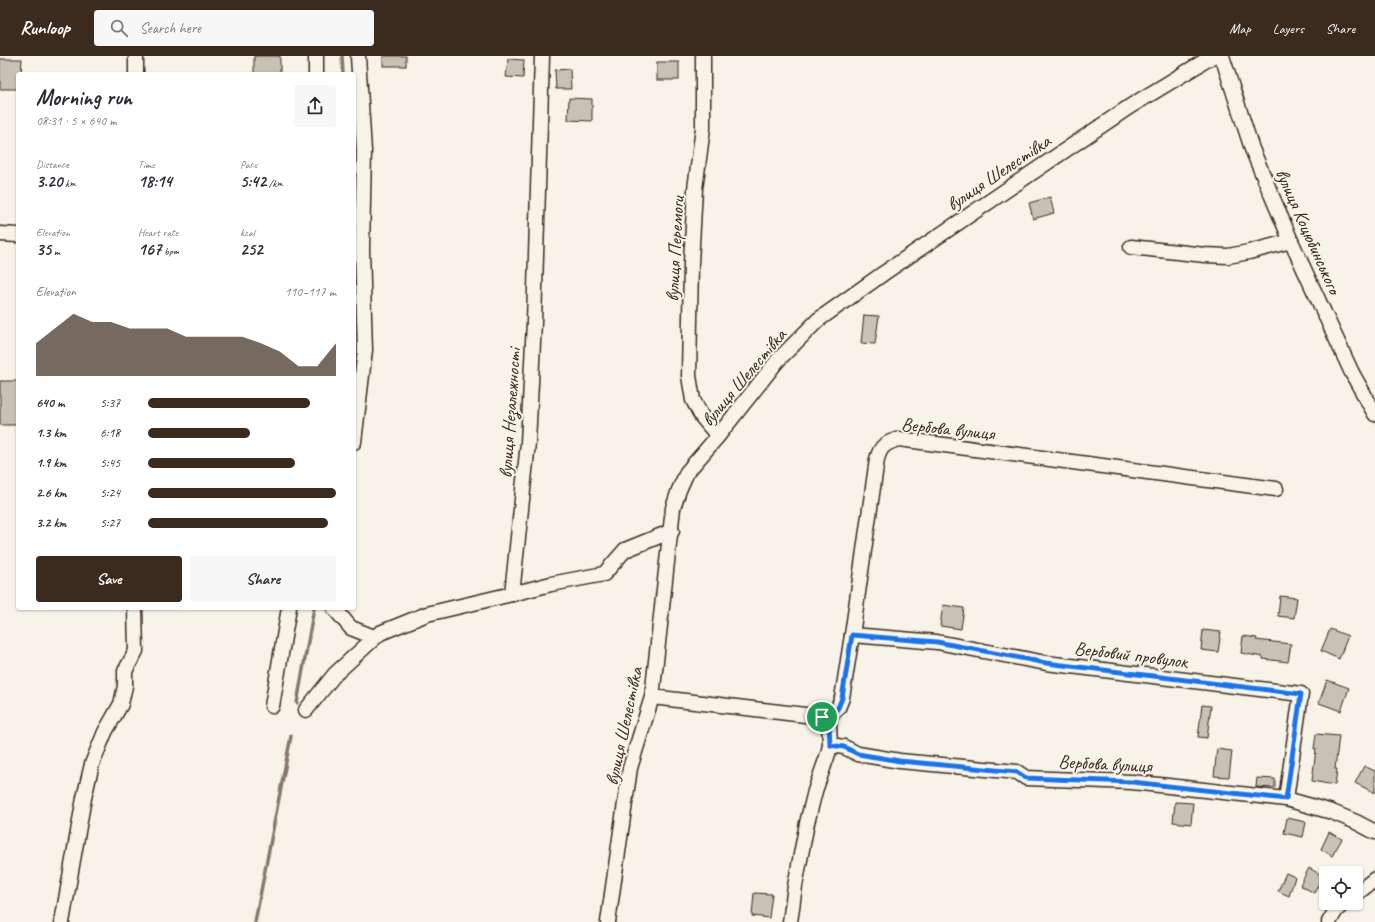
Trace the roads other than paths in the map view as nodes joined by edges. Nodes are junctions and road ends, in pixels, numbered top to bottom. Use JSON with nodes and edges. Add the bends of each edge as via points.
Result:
{"nodes":[{"id":1,"x":136,"y":56,"type":"edge"},
{"id":2,"x":316,"y":56,"type":"edge"},
{"id":3,"x":358,"y":56,"type":"edge"},
{"id":4,"x":542,"y":56,"type":"edge"},
{"id":5,"x":703,"y":56,"type":"edge"},
{"id":6,"x":1213,"y":56,"type":"edge"},
{"id":7,"x":1222,"y":56,"type":"edge"},
{"id":8,"x":136,"y":72,"type":"edge"},
{"id":9,"x":316,"y":72,"type":"edge"},
{"id":10,"x":0,"y":234,"type":"edge"},
{"id":11,"x":16,"y":235,"type":"edge"},
{"id":12,"x":1291,"y":241,"type":"junction"},
{"id":13,"x":1131,"y":247,"type":"dead end"},
{"id":14,"x":1375,"y":414,"type":"edge"},
{"id":15,"x":356,"y":425,"type":"edge"},
{"id":16,"x":718,"y":436,"type":"junction"},
{"id":17,"x":1276,"y":489,"type":"dead end"},
{"id":18,"x":672,"y":531,"type":"junction"},
{"id":19,"x":512,"y":594,"type":"junction"},
{"id":20,"x":135,"y":610,"type":"edge"},
{"id":21,"x":289,"y":610,"type":"edge"},
{"id":22,"x":336,"y":610,"type":"edge"},
{"id":23,"x":852,"y":635,"type":"junction"},
{"id":24,"x":374,"y":637,"type":"junction"},
{"id":25,"x":652,"y":697,"type":"junction"},
{"id":26,"x":272,"y":706,"type":"dead end"},
{"id":27,"x":306,"y":710,"type":"dead end"},
{"id":28,"x":822,"y":717,"type":"junction"},
{"id":29,"x":830,"y":745,"type":"junction"},
{"id":30,"x":1286,"y":799,"type":"junction"},
{"id":31,"x":1375,"y":832,"type":"edge"},
{"id":32,"x":1375,"y":879,"type":"edge"},
{"id":33,"x":1363,"y":888,"type":"edge"},
{"id":34,"x":1336,"y":910,"type":"edge"},
{"id":35,"x":62,"y":922,"type":"edge"},
{"id":36,"x":608,"y":922,"type":"edge"},
{"id":37,"x":790,"y":922,"type":"edge"},
{"id":38,"x":1329,"y":922,"type":"edge"}],
"edges":[{"from":1,"to":8,"type":"street"},
{"from":2,"to":9,"type":"street"},
{"from":3,"to":15,"type":"street","via":[[364,151],[362,249],[365,350]]},
{"from":4,"to":19,"type":"street","name":"вулиця Незалежності","via":[[528,443]]},
{"from":5,"to":16,"type":"street","name":"вулиця Перемоги","via":[[703,128],[695,189],[691,256],[689,376],[693,400],[702,417]]},
{"from":6,"to":16,"type":"street","name":"вулиця Шелестівка","via":[[1129,107],[884,272],[818,320],[778,360]]},
{"from":7,"to":12,"type":"street","name":"вулиця Коцюбинського","via":[[1252,149]]},
{"from":10,"to":11,"type":"street"},
{"from":12,"to":13,"type":"street","via":[[1228,256]]},
{"from":12,"to":14,"type":"street","name":"вулиця Коцюбинського","via":[[1352,373]]},
{"from":16,"to":18,"type":"street","name":"вулиця Шелестівка","via":[[687,472],[673,508]]},
{"from":17,"to":23,"type":"street","name":"Вербова вулиця","via":[[899,439],[888,442],[880,450],[877,459]]},
{"from":18,"to":19,"type":"street","via":[[625,550],[604,574]]},
{"from":18,"to":25,"type":"street","name":"вулиця Шелестівка"},
{"from":19,"to":24,"type":"street","via":[[427,614]]},
{"from":20,"to":35,"type":"street","via":[[136,651],[125,671],[121,704],[105,732],[92,764]]},
{"from":21,"to":26,"type":"street"},
{"from":22,"to":24,"type":"street","via":[[351,628]]},
{"from":23,"to":28,"type":"street","name":"Вербова вулиця","via":[[842,698],[832,714]]},
{"from":23,"to":30,"type":"street","name":"Вербовий провулок","via":[[937,642],[1046,663],[1301,694]]},
{"from":24,"to":27,"type":"street","via":[[335,674]]},
{"from":25,"to":28,"type":"street"},
{"from":25,"to":36,"type":"street","name":"вулиця Шелестівка","via":[[630,768]]},
{"from":28,"to":29,"type":"street","via":[[829,723]]},
{"from":29,"to":30,"type":"street","name":"Вербова вулиця","via":[[844,747],[858,754],[900,761],[1017,772],[1026,778],[1132,782]]},
{"from":29,"to":37,"type":"street","via":[[807,823]]},
{"from":30,"to":31,"type":"street","name":"Вербова вулиця","via":[[1332,812]]},
{"from":32,"to":33,"type":"street"},
{"from":34,"to":38,"type":"street"}]}
